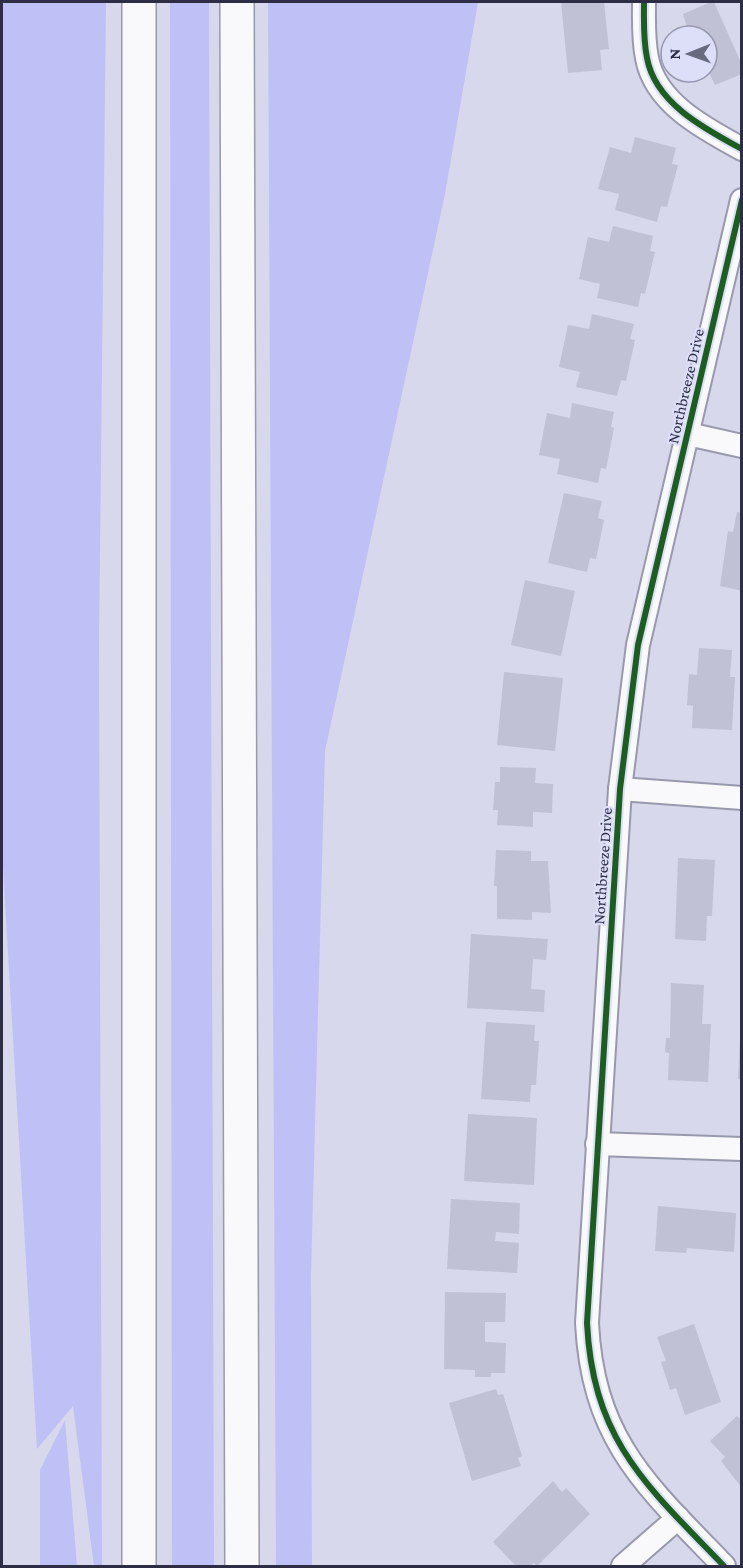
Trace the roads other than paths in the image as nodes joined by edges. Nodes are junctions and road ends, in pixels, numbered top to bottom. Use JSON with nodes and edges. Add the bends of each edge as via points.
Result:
{"nodes":[{"id":1,"x":138,"y":2,"type":"edge"},
{"id":2,"x":237,"y":2,"type":"edge"},
{"id":3,"x":644,"y":2,"type":"edge"},
{"id":4,"x":741,"y":149,"type":"edge"},
{"id":5,"x":741,"y":200,"type":"edge"},
{"id":6,"x":688,"y":434,"type":"junction"},
{"id":7,"x":741,"y":446,"type":"edge"},
{"id":8,"x":620,"y":789,"type":"junction"},
{"id":9,"x":741,"y":798,"type":"edge"},
{"id":10,"x":597,"y":1144,"type":"junction"},
{"id":11,"x":741,"y":1149,"type":"edge"},
{"id":12,"x":678,"y":1518,"type":"junction"},
{"id":13,"x":139,"y":1566,"type":"edge"},
{"id":14,"x":242,"y":1566,"type":"edge"},
{"id":15,"x":623,"y":1566,"type":"edge"},
{"id":16,"x":724,"y":1566,"type":"edge"}],
"edges":[{"from":1,"to":13,"type":"highway"},
{"from":2,"to":14,"type":"highway"},
{"from":3,"to":4,"type":"street","via":[[647,60],[660,88],[677,108]]},
{"from":5,"to":6,"type":"street","name":"Northbreeze Drive"},
{"from":6,"to":7,"type":"street"},
{"from":6,"to":8,"type":"street","name":"Northbreeze Drive","via":[[638,645]]},
{"from":8,"to":9,"type":"street"},
{"from":8,"to":10,"type":"street","name":"Northbreeze Drive"},
{"from":10,"to":11,"type":"street"},
{"from":10,"to":12,"type":"street","name":"Northbreeze Drive","via":[[587,1323],[597,1395],[629,1462]]},
{"from":12,"to":15,"type":"street"},
{"from":12,"to":16,"type":"street","name":"Northbreeze Drive"}]}
